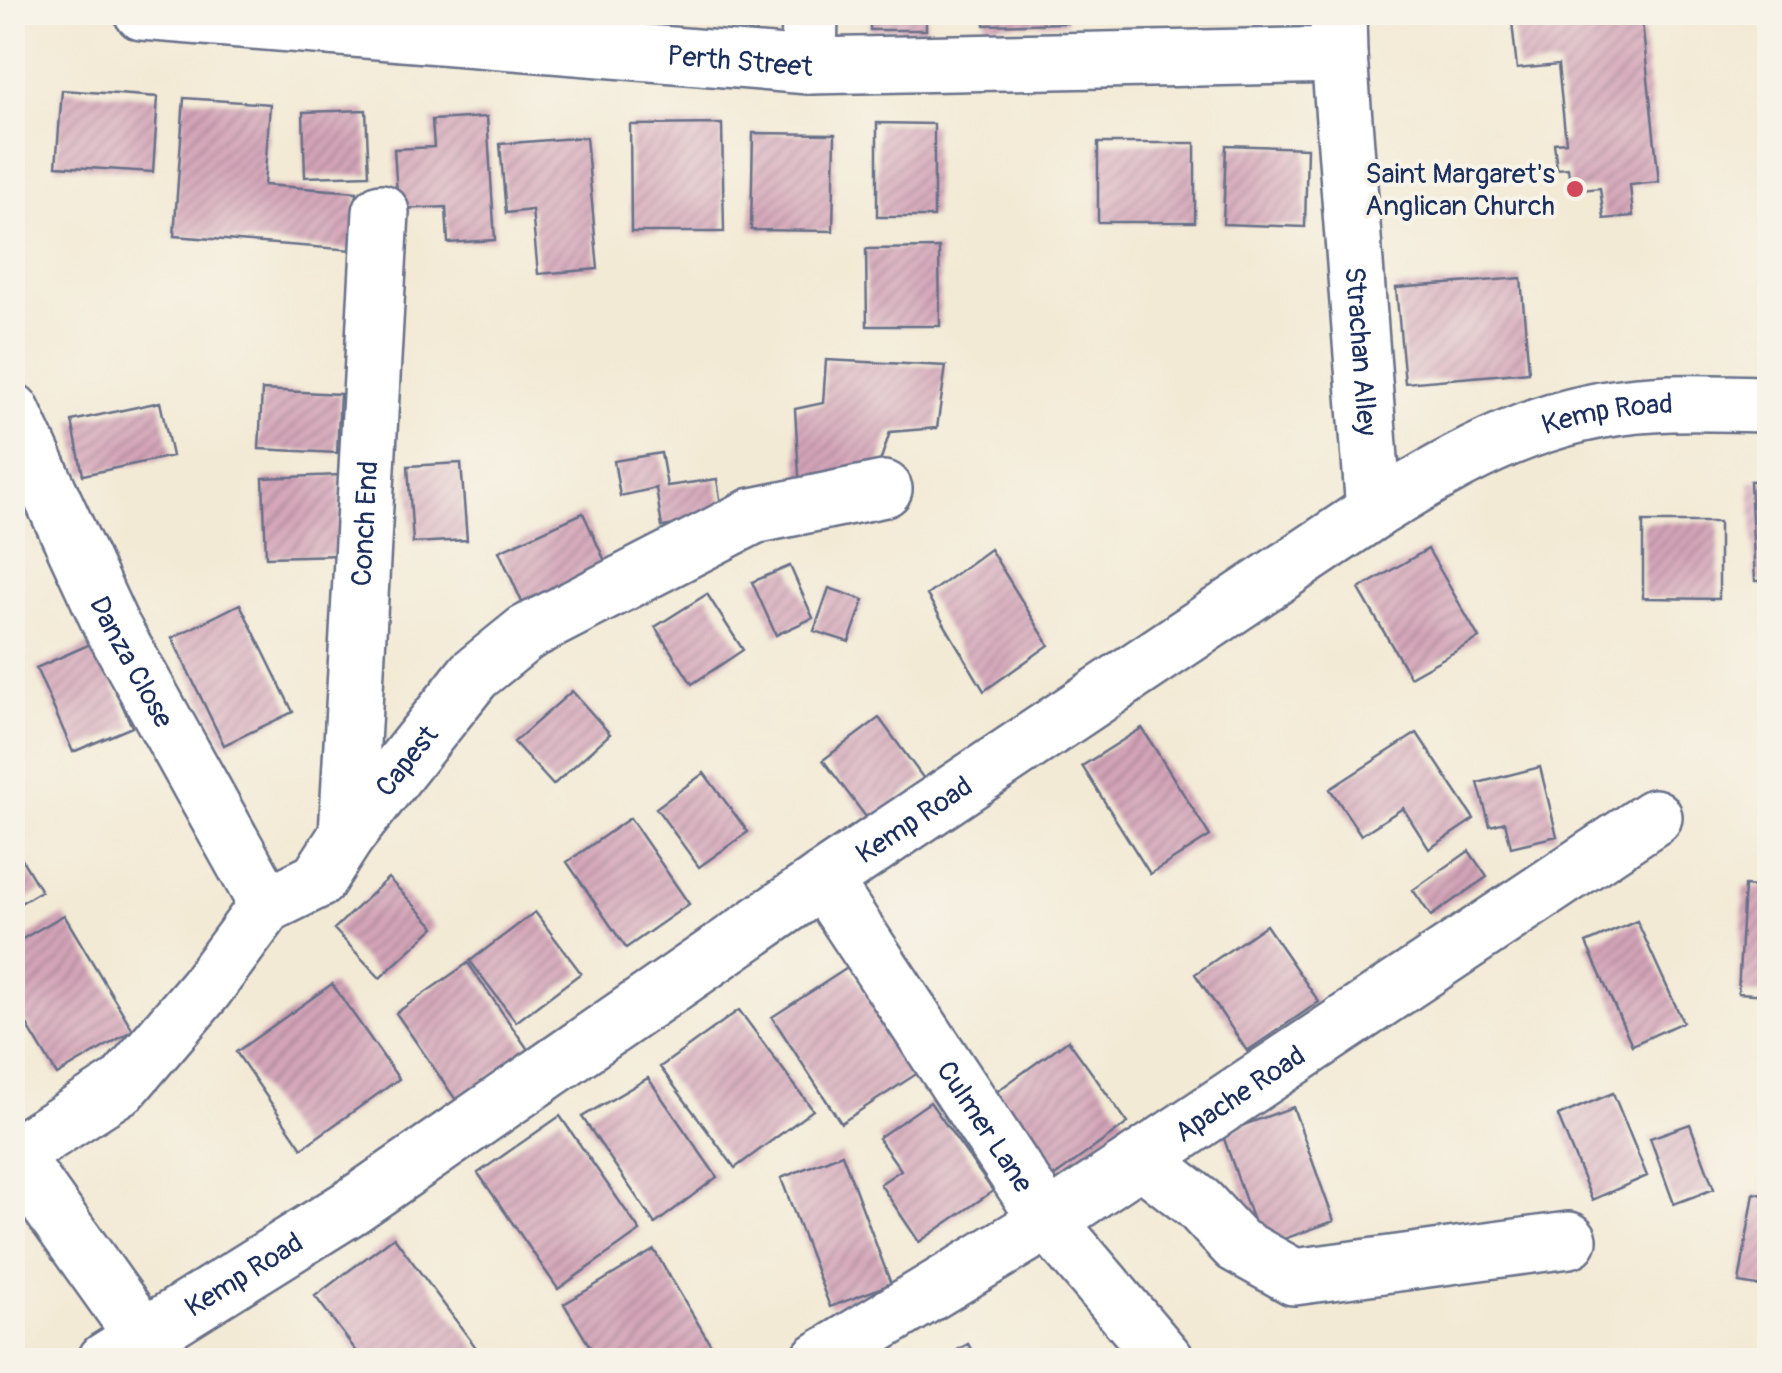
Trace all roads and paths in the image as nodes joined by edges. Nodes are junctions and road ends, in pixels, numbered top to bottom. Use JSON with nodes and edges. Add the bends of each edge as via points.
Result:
{"nodes":[{"id":1,"x":142,"y":12,"type":"edge"},
{"id":2,"x":810,"y":12,"type":"edge"},
{"id":3,"x":1338,"y":34,"type":"edge"},
{"id":4,"x":809,"y":66,"type":"junction"},
{"id":5,"x":381,"y":212,"type":"dead end"},
{"id":6,"x":1770,"y":404,"type":"edge"},
{"id":7,"x":12,"y":411,"type":"edge"},
{"id":8,"x":884,"y":489,"type":"dead end"},
{"id":9,"x":1374,"y":511,"type":"junction"},
{"id":10,"x":1654,"y":817,"type":"dead end"},
{"id":11,"x":347,"y":835,"type":"junction"},
{"id":12,"x":823,"y":880,"type":"junction"},
{"id":13,"x":267,"y":905,"type":"junction"},
{"id":14,"x":13,"y":1155,"type":"edge"},
{"id":15,"x":1141,"y":1159,"type":"junction"},
{"id":16,"x":1048,"y":1221,"type":"junction"},
{"id":17,"x":1568,"y":1240,"type":"dead end"},
{"id":18,"x":135,"y":1353,"type":"edge"},
{"id":19,"x":819,"y":1360,"type":"edge"},
{"id":20,"x":1166,"y":1360,"type":"edge"}],
"edges":[{"from":1,"to":4,"type":"street","name":"Perth Street"},
{"from":2,"to":4,"type":"street"},
{"from":3,"to":4,"type":"street","name":"Perth Street"},
{"from":3,"to":9,"type":"street","name":"Strachan Alley"},
{"from":5,"to":11,"type":"street","name":"Conch End"},
{"from":6,"to":9,"type":"street","name":"Kemp Road","via":[[1652,404],[1528,428],[1457,460]]},
{"from":7,"to":13,"type":"street","name":"Danza Close","via":[[110,622]]},
{"from":8,"to":11,"type":"street","name":"Capest","via":[[753,516],[526,634],[474,676]]},
{"from":9,"to":12,"type":"street","name":"Kemp Road"},
{"from":10,"to":15,"type":"street","name":"Apache Road"},
{"from":11,"to":13,"type":"street","name":"Capest","via":[[318,880]]},
{"from":12,"to":16,"type":"street","name":"Culmer Lane"},
{"from":12,"to":18,"type":"street","name":"Kemp Road"},
{"from":13,"to":14,"type":"street","name":"Capest","via":[[206,989],[122,1085]]},
{"from":14,"to":18,"type":"street"},
{"from":15,"to":16,"type":"street","name":"Apache Road"},
{"from":15,"to":17,"type":"street","via":[[1237,1244],[1294,1277]]},
{"from":16,"to":19,"type":"street","name":"Apache Road"},
{"from":16,"to":20,"type":"street","name":"Culmer Lane"}]}
